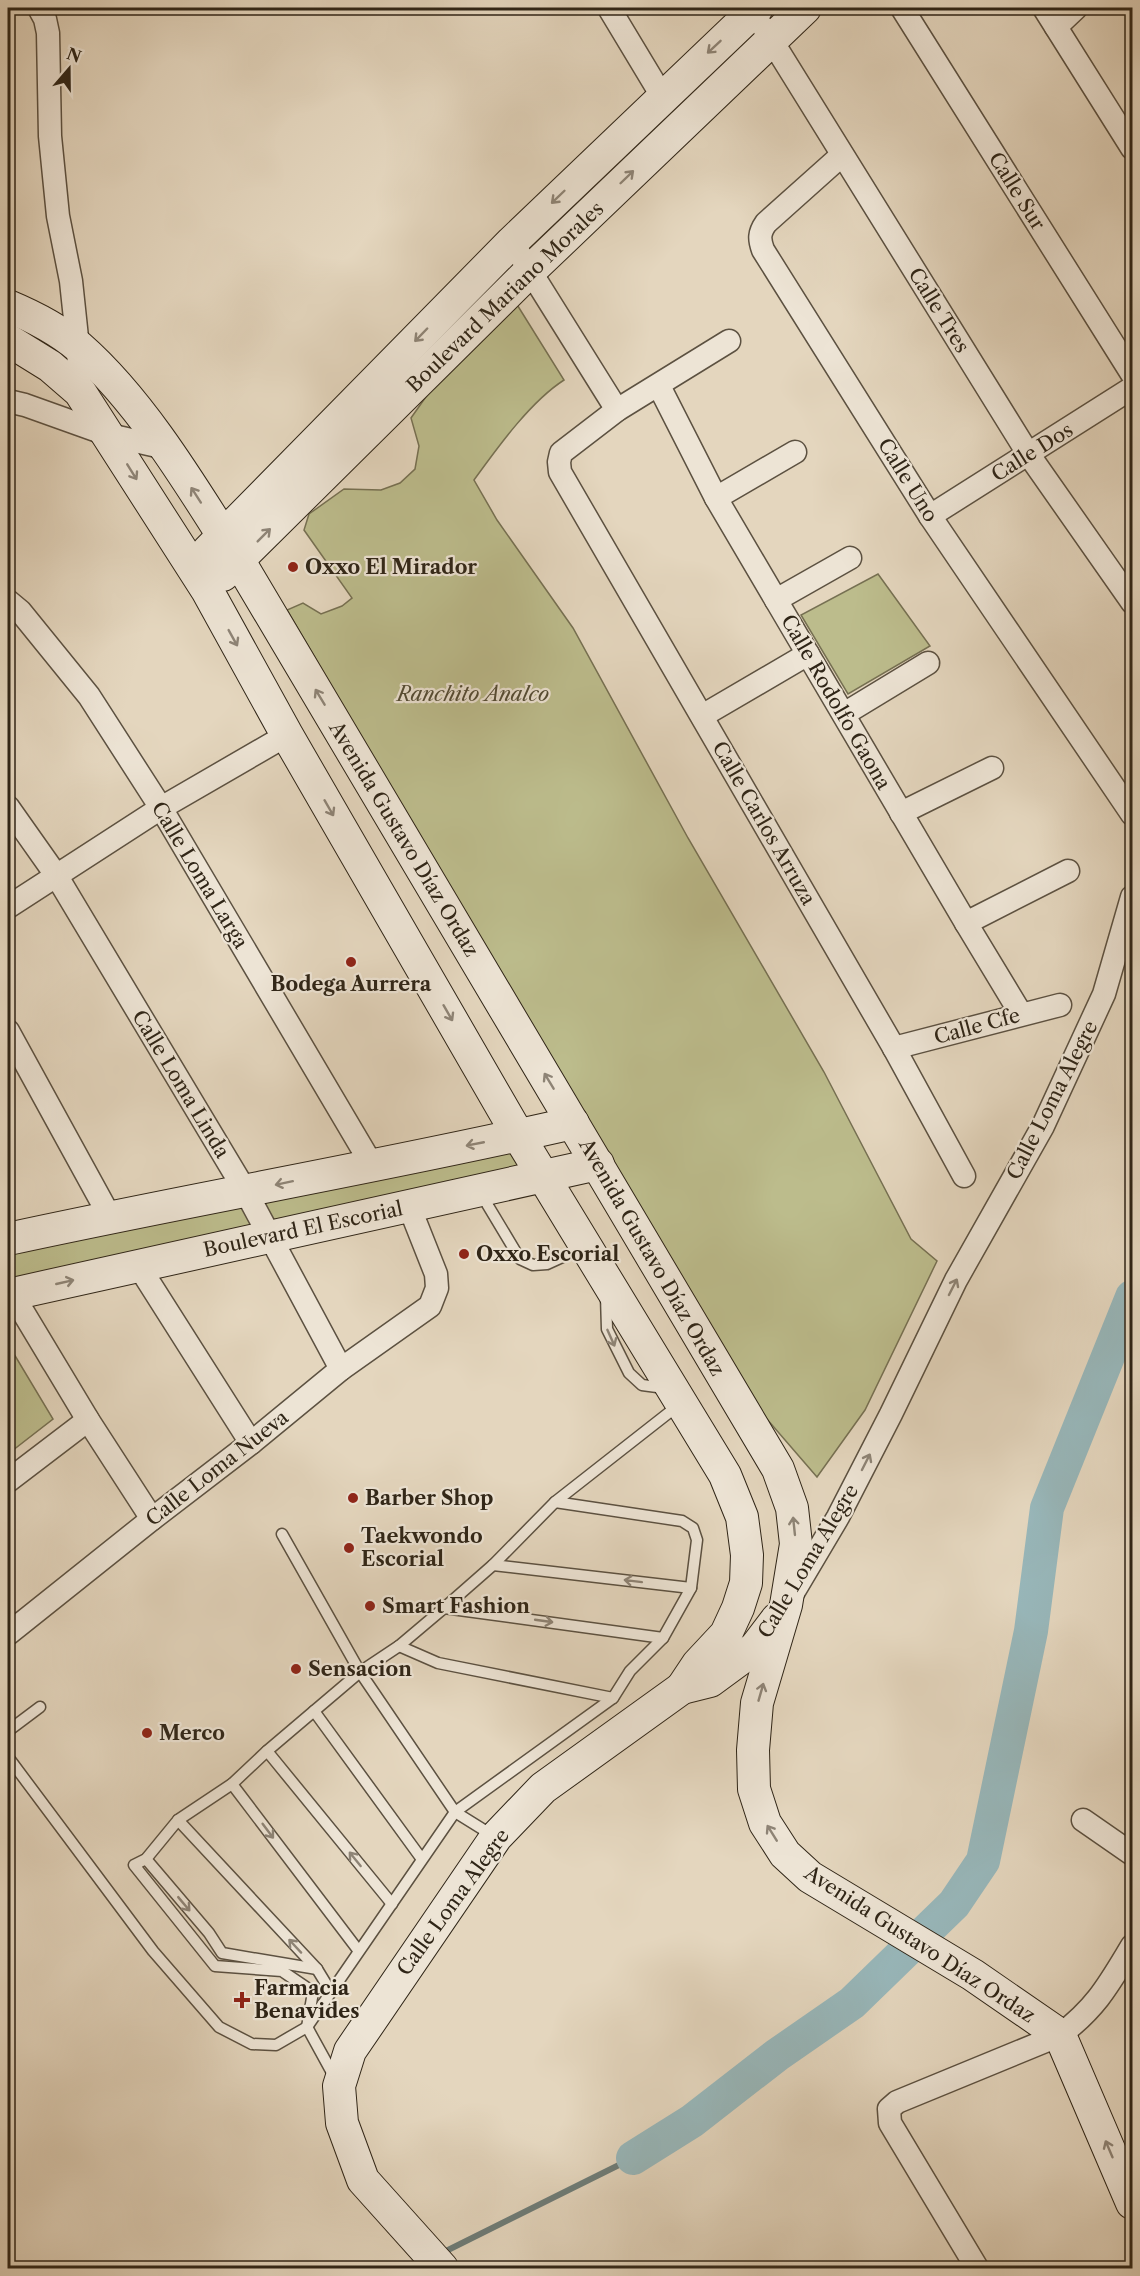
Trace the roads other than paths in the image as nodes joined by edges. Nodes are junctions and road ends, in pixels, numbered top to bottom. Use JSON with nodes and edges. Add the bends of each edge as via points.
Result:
{"nodes":[{"id":1,"x":39,"y":8,"type":"edge"},
{"id":2,"x":609,"y":8,"type":"edge"},
{"id":3,"x":806,"y":8,"type":"edge"},
{"id":4,"x":902,"y":8,"type":"edge"},
{"id":5,"x":1044,"y":8,"type":"edge"},
{"id":6,"x":1076,"y":8,"type":"edge"},
{"id":7,"x":754,"y":9,"type":"edge"},
{"id":8,"x":1056,"y":27,"type":"junction"},
{"id":9,"x":771,"y":39,"type":"junction"},
{"id":10,"x":662,"y":96,"type":"junction"},
{"id":11,"x":1132,"y":148,"type":"edge"},
{"id":12,"x":842,"y":155,"type":"junction"},
{"id":13,"x":512,"y":242,"type":"junction"},
{"id":14,"x":531,"y":270,"type":"junction"},
{"id":15,"x":8,"y":306,"type":"edge"},
{"id":16,"x":8,"y":340,"type":"edge"},
{"id":17,"x":729,"y":341,"type":"dead end"},
{"id":18,"x":78,"y":347,"type":"junction"},
{"id":19,"x":1132,"y":374,"type":"edge"},
{"id":20,"x":658,"y":386,"type":"junction"},
{"id":21,"x":1132,"y":388,"type":"edge"},
{"id":22,"x":80,"y":392,"type":"junction"},
{"id":23,"x":8,"y":401,"type":"edge"},
{"id":24,"x":617,"y":410,"type":"junction"},
{"id":25,"x":109,"y":435,"type":"junction"},
{"id":26,"x":166,"y":448,"type":"junction"},
{"id":27,"x":795,"y":452,"type":"dead end"},
{"id":28,"x":1029,"y":455,"type":"junction"},
{"id":29,"x":716,"y":498,"type":"junction"},
{"id":30,"x":930,"y":516,"type":"junction"},
{"id":31,"x":231,"y":549,"type":"junction"},
{"id":32,"x":850,"y":558,"type":"dead end"},
{"id":33,"x":200,"y":579,"type":"junction"},
{"id":34,"x":776,"y":600,"type":"junction"},
{"id":35,"x":8,"y":601,"type":"edge"},
{"id":36,"x":1132,"y":602,"type":"edge"},
{"id":37,"x":808,"y":654,"type":"junction"},
{"id":38,"x":928,"y":663,"type":"dead end"},
{"id":39,"x":844,"y":714,"type":"junction"},
{"id":40,"x":702,"y":716,"type":"junction"},
{"id":41,"x":287,"y":735,"type":"junction"},
{"id":42,"x":992,"y":768,"type":"dead end"},
{"id":43,"x":8,"y":807,"type":"edge"},
{"id":44,"x":161,"y":808,"type":"junction"},
{"id":45,"x":901,"y":813,"type":"junction"},
{"id":46,"x":1132,"y":814,"type":"edge"},
{"id":47,"x":1068,"y":871,"type":"dead end"},
{"id":48,"x":56,"y":875,"type":"junction"},
{"id":49,"x":1132,"y":897,"type":"edge"},
{"id":50,"x":8,"y":907,"type":"edge"},
{"id":51,"x":966,"y":923,"type":"junction"},
{"id":52,"x":1060,"y":1005,"type":"dead end"},
{"id":53,"x":1022,"y":1014,"type":"junction"},
{"id":54,"x":8,"y":1031,"type":"edge"},
{"id":55,"x":894,"y":1048,"type":"junction"},
{"id":56,"x":573,"y":1123,"type":"junction"},
{"id":57,"x":518,"y":1135,"type":"junction"},
{"id":58,"x":598,"y":1164,"type":"junction"},
{"id":59,"x":372,"y":1165,"type":"junction"},
{"id":60,"x":964,"y":1176,"type":"dead end"},
{"id":61,"x":543,"y":1177,"type":"junction"},
{"id":62,"x":479,"y":1191,"type":"junction"},
{"id":63,"x":246,"y":1192,"type":"junction"},
{"id":64,"x":410,"y":1206,"type":"junction"},
{"id":65,"x":110,"y":1216,"type":"junction"},
{"id":66,"x":269,"y":1237,"type":"junction"},
{"id":67,"x":8,"y":1239,"type":"edge"},
{"id":68,"x":585,"y":1246,"type":"junction"},
{"id":69,"x":138,"y":1265,"type":"junction"},
{"id":70,"x":9,"y":1292,"type":"edge"},
{"id":71,"x":341,"y":1369,"type":"junction"},
{"id":72,"x":675,"y":1394,"type":"junction"},
{"id":73,"x":88,"y":1420,"type":"junction"},
{"id":74,"x":251,"y":1443,"type":"junction"},
{"id":75,"x":8,"y":1481,"type":"edge"},
{"id":76,"x":555,"y":1502,"type":"junction"},
{"id":77,"x":152,"y":1518,"type":"junction"},
{"id":78,"x":282,"y":1534,"type":"dead end"},
{"id":79,"x":493,"y":1565,"type":"junction"},
{"id":80,"x":691,"y":1588,"type":"junction"},
{"id":81,"x":786,"y":1605,"type":"junction"},
{"id":82,"x":444,"y":1608,"type":"junction"},
{"id":83,"x":8,"y":1634,"type":"edge"},
{"id":84,"x":663,"y":1638,"type":"junction"},
{"id":85,"x":399,"y":1646,"type":"junction"},
{"id":86,"x":360,"y":1672,"type":"junction"},
{"id":87,"x":682,"y":1688,"type":"junction"},
{"id":88,"x":613,"y":1698,"type":"junction"},
{"id":89,"x":40,"y":1707,"type":"dead end"},
{"id":90,"x":314,"y":1711,"type":"junction"},
{"id":91,"x":8,"y":1731,"type":"edge"},
{"id":92,"x":267,"y":1751,"type":"junction"},
{"id":93,"x":8,"y":1757,"type":"edge"},
{"id":94,"x":232,"y":1784,"type":"junction"},
{"id":95,"x":455,"y":1812,"type":"junction"},
{"id":96,"x":177,"y":1820,"type":"junction"},
{"id":97,"x":1083,"y":1820,"type":"dead end"},
{"id":98,"x":496,"y":1838,"type":"junction"},
{"id":99,"x":1132,"y":1854,"type":"edge"},
{"id":100,"x":422,"y":1858,"type":"junction"},
{"id":101,"x":146,"y":1859,"type":"junction"},
{"id":102,"x":392,"y":1904,"type":"junction"},
{"id":103,"x":1132,"y":1946,"type":"edge"},
{"id":104,"x":358,"y":1950,"type":"junction"},
{"id":105,"x":317,"y":1969,"type":"junction"},
{"id":106,"x":331,"y":1992,"type":"junction"},
{"id":107,"x":307,"y":2027,"type":"junction"},
{"id":108,"x":1060,"y":2035,"type":"junction"},
{"id":109,"x":339,"y":2086,"type":"junction"},
{"id":110,"x":1132,"y":2203,"type":"edge"},
{"id":111,"x":442,"y":2268,"type":"edge"},
{"id":112,"x":977,"y":2268,"type":"edge"}],
"edges":[{"from":1,"to":18,"type":"street","via":[[48,33],[50,136]]},
{"from":2,"to":10,"type":"street"},
{"from":3,"to":9,"type":"street","name":"Boulevard Mariano Morales"},
{"from":4,"to":19,"type":"street","name":"Calle Sur"},
{"from":5,"to":8,"type":"street"},
{"from":6,"to":8,"type":"street"},
{"from":7,"to":9,"type":"street","name":"Calle Tres"},
{"from":7,"to":10,"type":"street","name":"Boulevard Mariano Morales","one_way":true},
{"from":8,"to":11,"type":"street"},
{"from":9,"to":12,"type":"street","name":"Calle Tres"},
{"from":14,"to":9,"type":"street","name":"Boulevard Mariano Morales","one_way":true},
{"from":10,"to":13,"type":"street","name":"Boulevard Mariano Morales","one_way":true},
{"from":12,"to":28,"type":"street","name":"Calle Tres"},
{"from":12,"to":30,"type":"street","name":"Calle Uno","via":[[766,223],[759,240]]},
{"from":13,"to":14,"type":"street"},
{"from":13,"to":31,"type":"street","name":"Boulevard Mariano Morales","one_way":true},
{"from":14,"to":24,"type":"street"},
{"from":31,"to":14,"type":"street","name":"Boulevard Mariano Morales","one_way":true},
{"from":15,"to":18,"type":"street","name":"Avenida Gustavo Díaz Ordaz"},
{"from":16,"to":22,"type":"street","via":[[50,366]]},
{"from":17,"to":20,"type":"street"},
{"from":18,"to":22,"type":"street"},
{"from":18,"to":26,"type":"street","name":"Avenida Gustavo Díaz Ordaz","via":[[117,387]]},
{"from":20,"to":24,"type":"street"},
{"from":20,"to":29,"type":"street","name":"Calle Rodolfo Gaona"},
{"from":21,"to":28,"type":"street","name":"Calle Dos"},
{"from":22,"to":25,"type":"street"},
{"from":23,"to":25,"type":"street"},
{"from":24,"to":40,"type":"street","name":"Calle Carlos Arruza","via":[[561,453],[560,472]]},
{"from":25,"to":26,"type":"street"},
{"from":25,"to":33,"type":"street","one_way":true},
{"from":31,"to":26,"type":"street","name":"Avenida Gustavo Díaz Ordaz","one_way":true},
{"from":27,"to":29,"type":"street"},
{"from":28,"to":30,"type":"street","name":"Calle Dos"},
{"from":28,"to":36,"type":"street","name":"Calle Tres"},
{"from":29,"to":34,"type":"street","name":"Calle Rodolfo Gaona"},
{"from":30,"to":46,"type":"street","name":"Calle Uno"},
{"from":31,"to":33,"type":"street","name":"Boulevard Mariano Morales"},
{"from":56,"to":31,"type":"street","name":"Avenida Gustavo Díaz Ordaz","one_way":true},
{"from":32,"to":34,"type":"street"},
{"from":33,"to":41,"type":"street","one_way":true},
{"from":34,"to":37,"type":"street","name":"Calle Rodolfo Gaona"},
{"from":35,"to":44,"type":"street","name":"Calle Loma Larga","via":[[89,696]]},
{"from":37,"to":39,"type":"street","name":"Calle Rodolfo Gaona"},
{"from":37,"to":40,"type":"street"},
{"from":38,"to":39,"type":"street"},
{"from":39,"to":45,"type":"street","name":"Calle Rodolfo Gaona"},
{"from":40,"to":55,"type":"street","name":"Calle Carlos Arruza"},
{"from":41,"to":44,"type":"street"},
{"from":41,"to":57,"type":"street","one_way":true},
{"from":42,"to":45,"type":"street"},
{"from":43,"to":48,"type":"street","name":"Calle Loma Linda"},
{"from":44,"to":48,"type":"street"},
{"from":44,"to":59,"type":"street","name":"Calle Loma Larga"},
{"from":45,"to":51,"type":"street","name":"Calle Rodolfo Gaona"},
{"from":47,"to":51,"type":"street"},
{"from":48,"to":50,"type":"street"},
{"from":48,"to":63,"type":"street","name":"Calle Loma Linda"},
{"from":81,"to":49,"type":"street","name":"Calle Loma Alegre","one_way":true,"via":[[838,1517],[956,1280],[1043,1126],[1104,994]]},
{"from":51,"to":53,"type":"street","name":"Calle Rodolfo Gaona"},
{"from":52,"to":53,"type":"street","name":"Calle Cfe"},
{"from":53,"to":55,"type":"street","name":"Calle Cfe"},
{"from":54,"to":65,"type":"street"},
{"from":55,"to":60,"type":"street","name":"Calle Carlos Arruza"},
{"from":56,"to":57,"type":"street"},
{"from":56,"to":58,"type":"street","name":"Avenida Gustavo Díaz Ordaz"},
{"from":57,"to":59,"type":"street","one_way":true},
{"from":57,"to":61,"type":"street"},
{"from":58,"to":61,"type":"street","name":"Boulevard El Escorial"},
{"from":81,"to":58,"type":"street","name":"Avenida Gustavo Díaz Ordaz","one_way":true,"via":[[796,1544],[792,1508],[778,1469]]},
{"from":59,"to":63,"type":"street","one_way":true},
{"from":61,"to":62,"type":"street","name":"Boulevard El Escorial"},
{"from":61,"to":68,"type":"street"},
{"from":62,"to":64,"type":"street","name":"Boulevard El Escorial"},
{"from":62,"to":68,"type":"lane","via":[[520,1259],[533,1265],[547,1264]]},
{"from":63,"to":65,"type":"street"},
{"from":63,"to":66,"type":"street","name":"Calle Loma Linda"},
{"from":64,"to":66,"type":"street","name":"Boulevard El Escorial"},
{"from":64,"to":71,"type":"street","name":"Calle Loma Nueva","via":[[436,1274],[437,1288],[430,1306]]},
{"from":65,"to":67,"type":"street"},
{"from":66,"to":69,"type":"street","name":"Boulevard El Escorial"},
{"from":66,"to":71,"type":"street","name":"Calle Loma Linda"},
{"from":68,"to":72,"type":"street","one_way":true},
{"from":70,"to":69,"type":"street","name":"Boulevard El Escorial","one_way":true},
{"from":69,"to":74,"type":"street"},
{"from":70,"to":73,"type":"street"},
{"from":71,"to":74,"type":"street","name":"Calle Loma Nueva"},
{"from":72,"to":76,"type":"lane"},
{"from":72,"to":87,"type":"street","via":[[725,1475],[742,1517],[747,1555],[746,1583],[726,1634]]},
{"from":73,"to":75,"type":"street"},
{"from":73,"to":77,"type":"street"},
{"from":74,"to":77,"type":"street","name":"Calle Loma Nueva"},
{"from":76,"to":79,"type":"lane"},
{"from":76,"to":80,"type":"lane","via":[[688,1524],[697,1540]]},
{"from":77,"to":83,"type":"street","name":"Calle Loma Nueva"},
{"from":78,"to":86,"type":"lane"},
{"from":80,"to":79,"type":"lane","one_way":true},
{"from":79,"to":82,"type":"lane"},
{"from":80,"to":84,"type":"lane"},
{"from":81,"to":87,"type":"street","name":"Calle Loma Alegre","via":[[755,1648],[710,1681]]},
{"from":108,"to":81,"type":"street","name":"Avenida Gustavo Díaz Ordaz","one_way":true,"via":[[973,1975],[810,1877],[785,1854],[765,1823],[754,1790],[757,1703]]},
{"from":82,"to":84,"type":"lane","one_way":true},
{"from":82,"to":85,"type":"lane"},
{"from":84,"to":88,"type":"lane","via":[[630,1671]]},
{"from":85,"to":86,"type":"lane"},
{"from":85,"to":88,"type":"lane","via":[[438,1663]]},
{"from":86,"to":90,"type":"lane"},
{"from":86,"to":95,"type":"lane"},
{"from":87,"to":98,"type":"street","name":"Calle Loma Alegre","via":[[543,1788]]},
{"from":88,"to":95,"type":"lane"},
{"from":89,"to":91,"type":"lane"},
{"from":90,"to":92,"type":"lane"},
{"from":90,"to":100,"type":"lane"},
{"from":92,"to":94,"type":"lane"},
{"from":102,"to":92,"type":"lane","one_way":true},
{"from":93,"to":107,"type":"lane","via":[[153,1951],[219,2027],[252,2044],[276,2045]]},
{"from":94,"to":96,"type":"lane"},
{"from":94,"to":104,"type":"lane","one_way":true},
{"from":95,"to":98,"type":"lane"},
{"from":95,"to":100,"type":"lane"},
{"from":96,"to":101,"type":"lane"},
{"from":105,"to":96,"type":"lane","one_way":true},
{"from":97,"to":99,"type":"street"},
{"from":98,"to":109,"type":"street","name":"Calle Loma Alegre","via":[[350,2051]]},
{"from":100,"to":102,"type":"lane"},
{"from":101,"to":105,"type":"lane","one_way":true,"via":[[222,1953]]},
{"from":101,"to":107,"type":"lane","via":[[134,1865],[215,1966],[282,1971],[313,1992]]},
{"from":102,"to":104,"type":"lane"},
{"from":103,"to":108,"type":"street","via":[[1103,1994]]},
{"from":104,"to":106,"type":"lane"},
{"from":105,"to":106,"type":"lane"},
{"from":106,"to":107,"type":"lane"},
{"from":107,"to":109,"type":"lane"},
{"from":110,"to":108,"type":"street","one_way":true},
{"from":108,"to":112,"type":"street","via":[[897,2102],[889,2109],[890,2123]]},
{"from":109,"to":111,"type":"street","name":"Calle Loma Alegre","via":[[342,2123],[363,2180]]}]}
